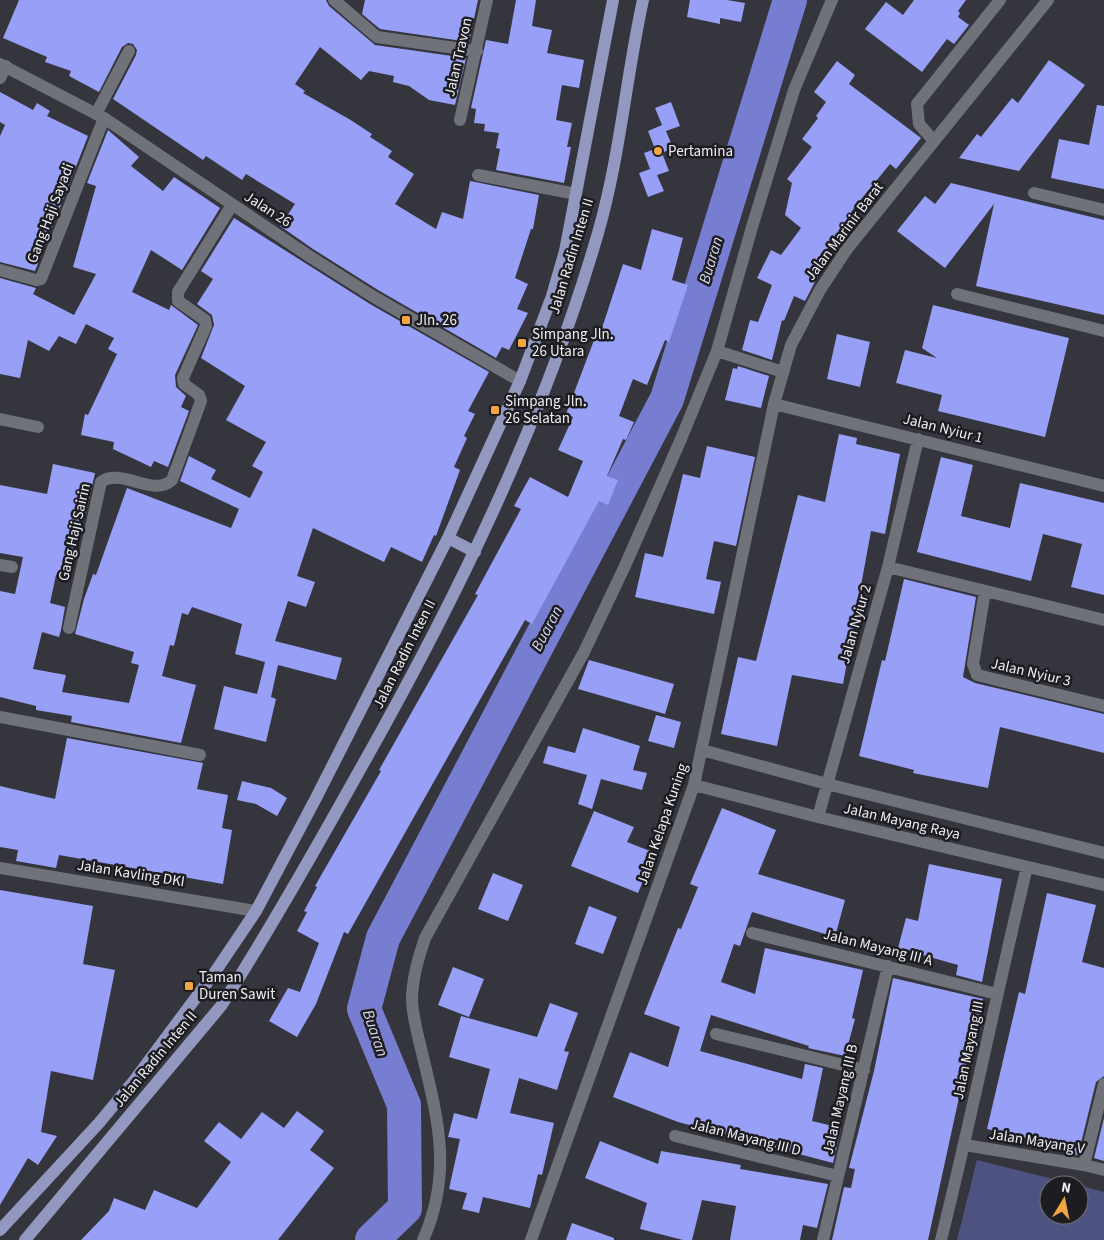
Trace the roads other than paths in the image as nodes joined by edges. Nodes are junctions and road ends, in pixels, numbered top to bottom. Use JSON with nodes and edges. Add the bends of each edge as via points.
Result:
{"nodes":[{"id":1,"x":334,"y":0,"type":"edge"},
{"id":2,"x":487,"y":0,"type":"edge"},
{"id":3,"x":613,"y":0,"type":"edge"},
{"id":4,"x":643,"y":0,"type":"edge"},
{"id":5,"x":832,"y":0,"type":"edge"},
{"id":6,"x":1000,"y":0,"type":"edge"},
{"id":7,"x":1048,"y":0,"type":"edge"},
{"id":8,"x":344,"y":5,"type":"edge"},
{"id":9,"x":129,"y":50,"type":"dead end"},
{"id":10,"x":477,"y":51,"type":"junction"},
{"id":11,"x":2,"y":69,"type":"edge"},
{"id":12,"x":100,"y":116,"type":"junction"},
{"id":13,"x":460,"y":120,"type":"dead end"},
{"id":14,"x":934,"y":141,"type":"junction"},
{"id":15,"x":478,"y":175,"type":"dead end"},
{"id":16,"x":576,"y":194,"type":"junction"},
{"id":17,"x":1034,"y":194,"type":"dead end"},
{"id":18,"x":232,"y":205,"type":"junction"},
{"id":19,"x":1104,"y":210,"type":"edge"},
{"id":20,"x":0,"y":270,"type":"edge"},
{"id":21,"x":957,"y":294,"type":"dead end"},
{"id":22,"x":1104,"y":331,"type":"edge"},
{"id":23,"x":717,"y":351,"type":"junction"},
{"id":24,"x":784,"y":372,"type":"junction"},
{"id":25,"x":520,"y":380,"type":"junction"},
{"id":26,"x":774,"y":404,"type":"junction"},
{"id":27,"x":0,"y":419,"type":"edge"},
{"id":28,"x":38,"y":426,"type":"dead end"},
{"id":29,"x":918,"y":439,"type":"junction"},
{"id":30,"x":1104,"y":486,"type":"edge"},
{"id":31,"x":448,"y":538,"type":"junction"},
{"id":32,"x":475,"y":552,"type":"junction"},
{"id":33,"x":888,"y":567,"type":"junction"},
{"id":34,"x":985,"y":591,"type":"junction"},
{"id":35,"x":1104,"y":620,"type":"edge"},
{"id":36,"x":69,"y":628,"type":"dead end"},
{"id":37,"x":1104,"y":706,"type":"edge"},
{"id":38,"x":0,"y":716,"type":"edge"},
{"id":39,"x":702,"y":750,"type":"junction"},
{"id":40,"x":200,"y":756,"type":"dead end"},
{"id":41,"x":694,"y":784,"type":"junction"},
{"id":42,"x":827,"y":784,"type":"junction"},
{"id":43,"x":818,"y":817,"type":"junction"},
{"id":44,"x":1104,"y":852,"type":"edge"},
{"id":45,"x":1027,"y":867,"type":"junction"},
{"id":46,"x":0,"y":868,"type":"edge"},
{"id":47,"x":1104,"y":885,"type":"edge"},
{"id":48,"x":256,"y":911,"type":"junction"},
{"id":49,"x":752,"y":933,"type":"dead end"},
{"id":50,"x":888,"y":966,"type":"junction"},
{"id":51,"x":997,"y":994,"type":"junction"},
{"id":52,"x":716,"y":1034,"type":"dead end"},
{"id":53,"x":864,"y":1070,"type":"junction"},
{"id":54,"x":1104,"y":1084,"type":"edge"},
{"id":55,"x":675,"y":1136,"type":"dead end"},
{"id":56,"x":965,"y":1146,"type":"junction"},
{"id":57,"x":1084,"y":1165,"type":"junction"},
{"id":58,"x":1104,"y":1170,"type":"edge"},
{"id":59,"x":838,"y":1176,"type":"junction"},
{"id":60,"x":0,"y":1230,"type":"edge"},
{"id":61,"x":25,"y":1240,"type":"edge"},
{"id":62,"x":423,"y":1240,"type":"edge"},
{"id":63,"x":531,"y":1240,"type":"edge"},
{"id":64,"x":823,"y":1240,"type":"edge"},
{"id":65,"x":941,"y":1240,"type":"edge"}],
"edges":[{"from":1,"to":8,"type":"street"},
{"from":2,"to":10,"type":"street","name":"Jalan Travon"},
{"from":3,"to":16,"type":"main road","name":"Jalan Radin Inten II"},
{"from":4,"to":32,"type":"main road","name":"Jalan Radin Inten II","via":[[614,164],[588,266],[543,394]]},
{"from":5,"to":23,"type":"street","via":[[794,90]]},
{"from":6,"to":14,"type":"street","via":[[917,104],[919,124]]},
{"from":7,"to":14,"type":"street","name":"Jalan Marinir Barat"},
{"from":8,"to":10,"type":"street","via":[[370,32],[385,39]]},
{"from":9,"to":12,"type":"street"},
{"from":10,"to":13,"type":"street","name":"Jalan Travon"},
{"from":11,"to":12,"type":"street","name":"Jalan 26"},
{"from":12,"to":18,"type":"street","name":"Jalan 26"},
{"from":12,"to":20,"type":"street","name":"Gang Haji Sayadi","via":[[41,279]]},
{"from":14,"to":24,"type":"street","name":"Jalan Marinir Barat","via":[[847,249],[820,290],[791,345]]},
{"from":15,"to":16,"type":"street"},
{"from":16,"to":25,"type":"main road","name":"Jalan Radin Inten II","via":[[552,296]]},
{"from":17,"to":19,"type":"street"},
{"from":18,"to":25,"type":"street","name":"Jalan 26","via":[[374,296]]},
{"from":18,"to":36,"type":"street","name":"Gang Haji Sairin","via":[[178,292],[178,302],[205,320],[206,326],[183,380],[201,401],[172,480],[157,486],[107,478],[101,482]]},
{"from":21,"to":22,"type":"street"},
{"from":23,"to":24,"type":"street"},
{"from":23,"to":62,"type":"street","via":[[628,560],[584,652],[425,938],[417,961],[412,1002],[437,1116],[442,1163],[439,1192]]},
{"from":24,"to":26,"type":"street","name":"Jalan Marinir Barat"},
{"from":25,"to":31,"type":"main road","name":"Jalan Radin Inten II"},
{"from":26,"to":29,"type":"street","name":"Jalan Nyiur 1"},
{"from":26,"to":39,"type":"street","name":"Jalan Kelapa Kuning"},
{"from":27,"to":28,"type":"street"},
{"from":29,"to":30,"type":"street","name":"Jalan Nyiur 1"},
{"from":29,"to":33,"type":"street","name":"Jalan Nyiur 2"},
{"from":31,"to":32,"type":"main road"},
{"from":31,"to":48,"type":"main road","name":"Jalan Radin Inten II"},
{"from":32,"to":61,"type":"main road","name":"Jalan Radin Inten II","via":[[382,732],[308,864],[221,1006]]},
{"from":33,"to":34,"type":"street"},
{"from":33,"to":42,"type":"street","name":"Jalan Nyiur 2"},
{"from":34,"to":35,"type":"street"},
{"from":34,"to":37,"type":"street","name":"Jalan Nyiur 3","via":[[973,664],[977,674]]},
{"from":38,"to":40,"type":"street"},
{"from":39,"to":41,"type":"street","name":"Jalan Kelapa Kuning"},
{"from":39,"to":42,"type":"street","name":"Jalan Mayang Raya"},
{"from":41,"to":43,"type":"street","name":"Jalan Mayang Raya"},
{"from":41,"to":63,"type":"street","name":"Jalan Kelapa Kuning"},
{"from":42,"to":43,"type":"street","name":"Jalan Nyiur 2"},
{"from":42,"to":44,"type":"street","name":"Jalan Mayang Raya"},
{"from":43,"to":45,"type":"street","name":"Jalan Mayang Raya"},
{"from":45,"to":47,"type":"street","name":"Jalan Mayang Raya"},
{"from":45,"to":51,"type":"street","name":"Jalan Mayang III"},
{"from":46,"to":48,"type":"street","name":"Jalan Kavling DKI"},
{"from":48,"to":60,"type":"main road","name":"Jalan Radin Inten II","via":[[133,1082]]},
{"from":49,"to":50,"type":"street","name":"Jalan Mayang III A"},
{"from":50,"to":51,"type":"street","name":"Jalan Mayang III A"},
{"from":50,"to":53,"type":"street","name":"Jalan Mayang III B"},
{"from":51,"to":56,"type":"street","name":"Jalan Mayang III"},
{"from":52,"to":53,"type":"street"},
{"from":53,"to":59,"type":"street","name":"Jalan Mayang III B"},
{"from":54,"to":57,"type":"street"},
{"from":55,"to":59,"type":"street","name":"Jalan Mayang III D"},
{"from":56,"to":57,"type":"street","name":"Jalan Mayang V"},
{"from":56,"to":65,"type":"street","name":"Jalan Mayang III"},
{"from":57,"to":58,"type":"street","name":"Jalan Mayang V"},
{"from":59,"to":64,"type":"street","name":"Jalan Mayang III B"}]}
